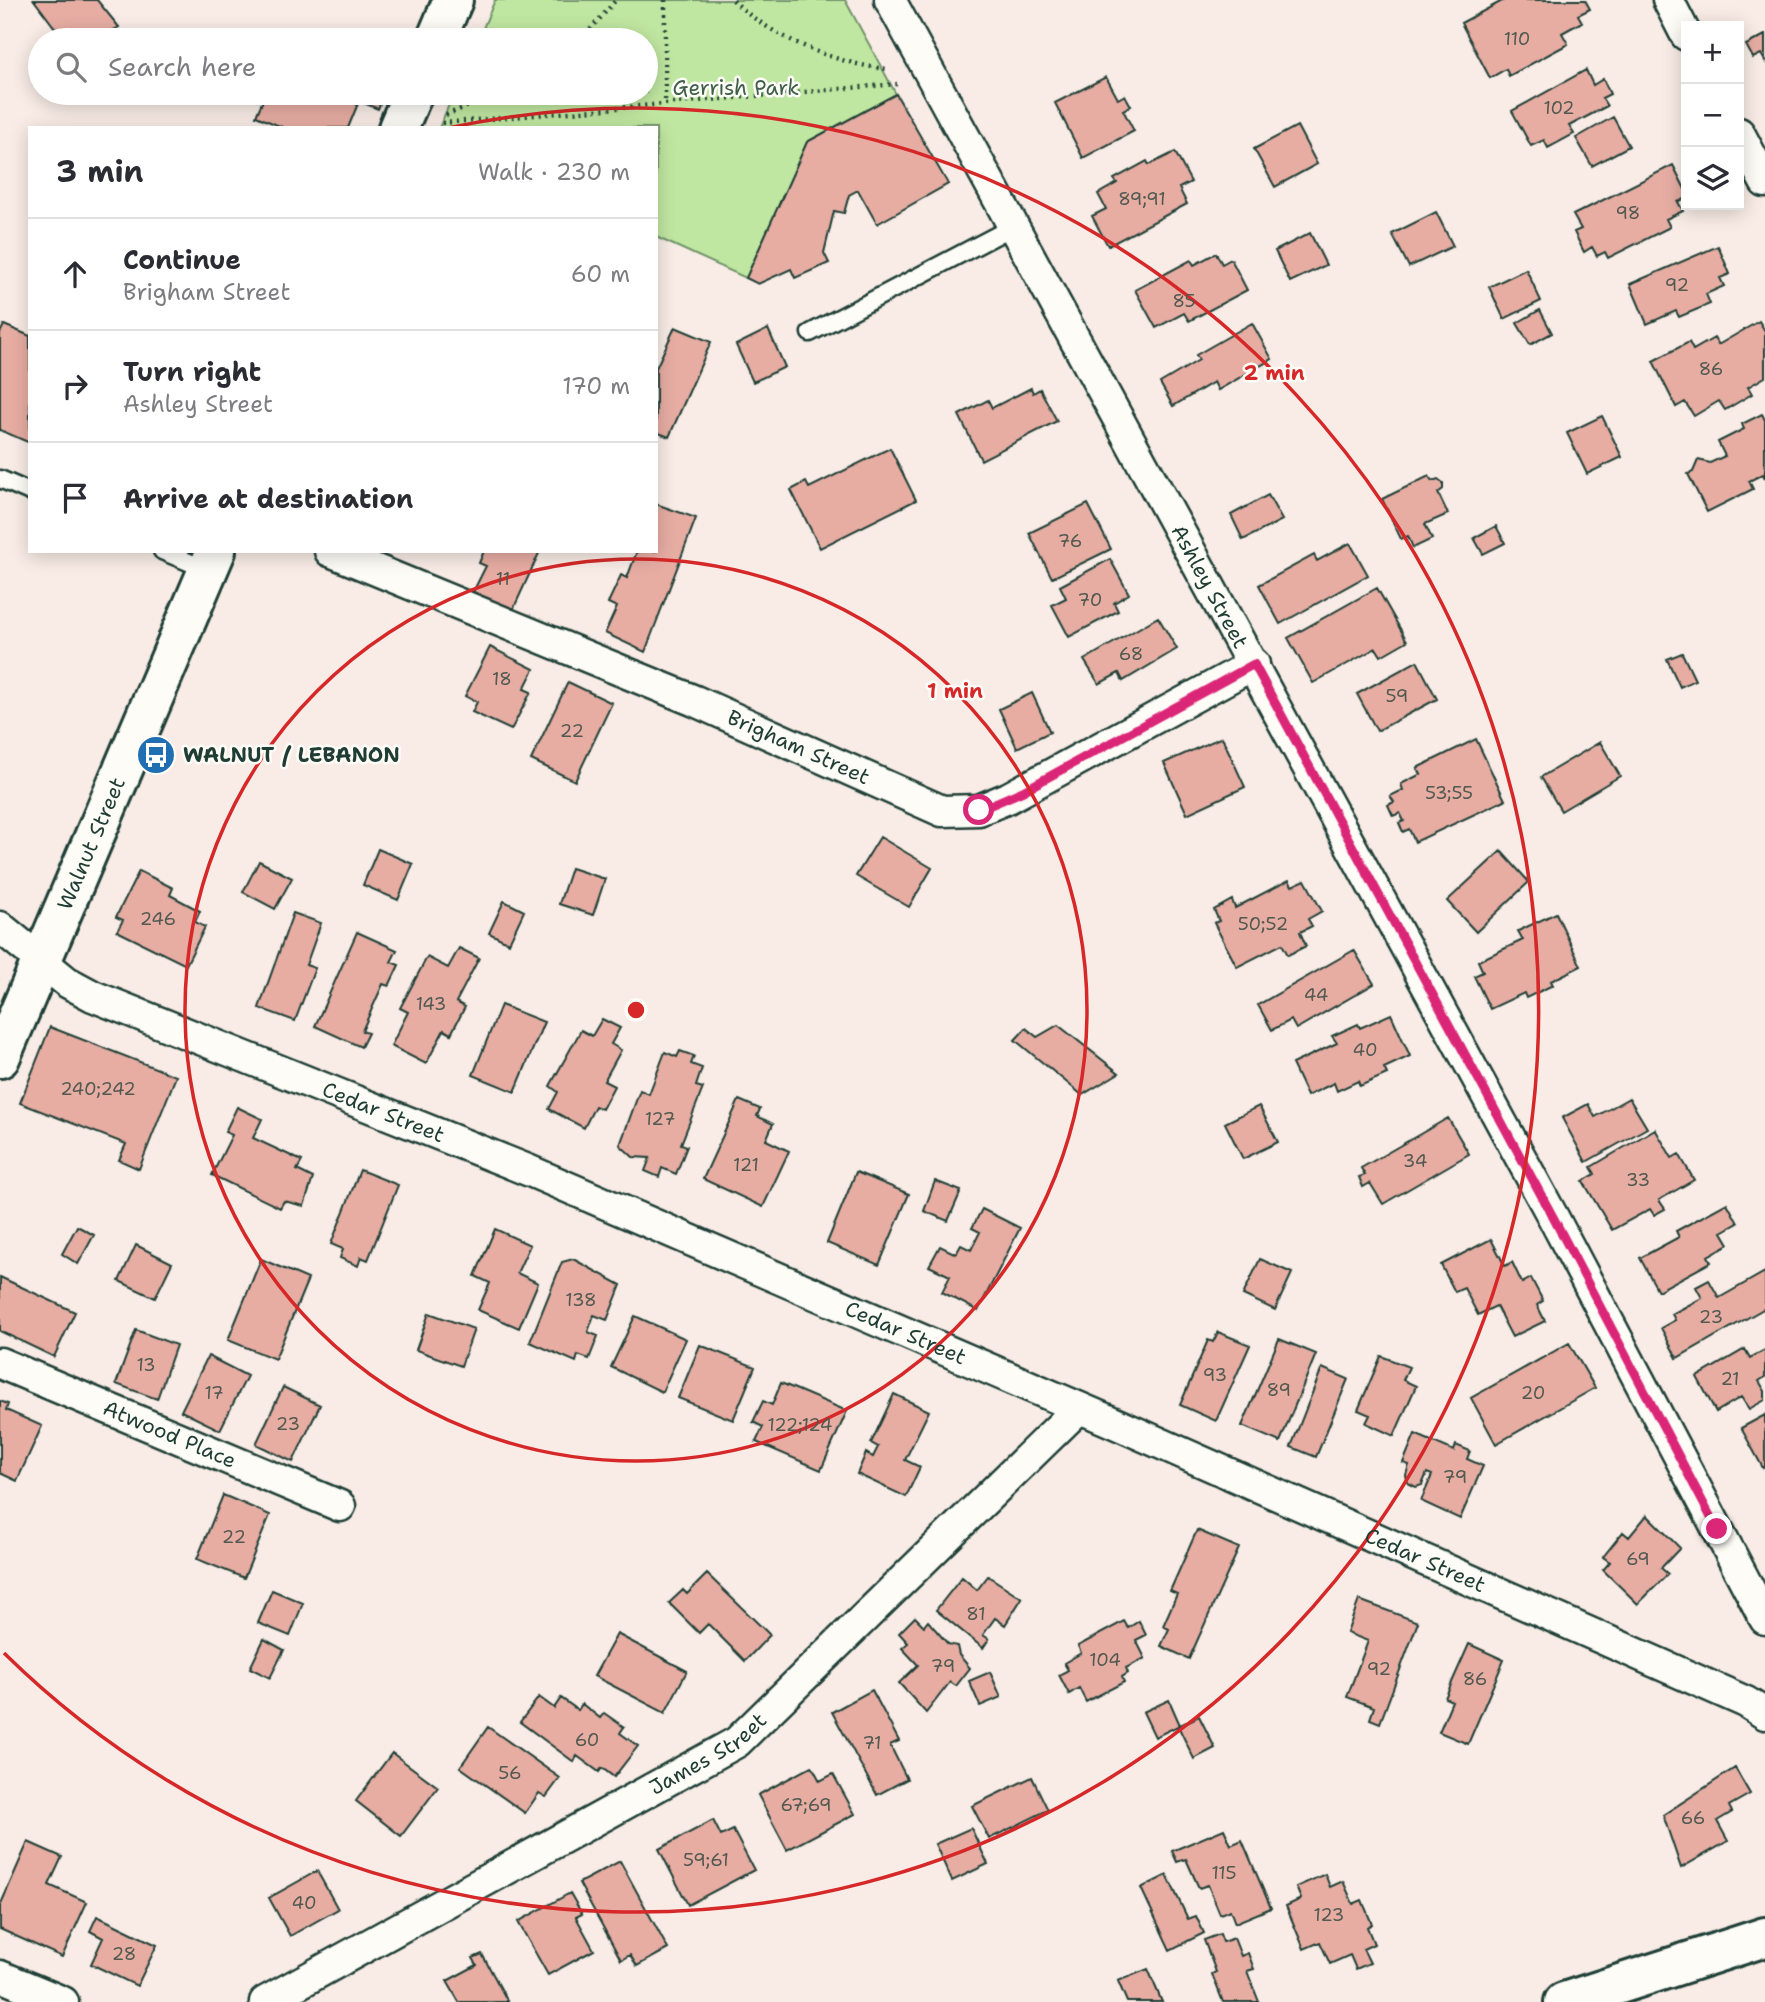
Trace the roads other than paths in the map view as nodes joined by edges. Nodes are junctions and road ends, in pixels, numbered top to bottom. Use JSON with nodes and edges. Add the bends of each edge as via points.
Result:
{"nodes":[{"id":1,"x":453,"y":0,"type":"edge"},
{"id":2,"x":890,"y":0,"type":"edge"},
{"id":3,"x":1668,"y":0,"type":"edge"},
{"id":4,"x":1681,"y":25,"type":"edge"},
{"id":5,"x":441,"y":28,"type":"edge"},
{"id":6,"x":408,"y":105,"type":"edge"},
{"id":7,"x":399,"y":126,"type":"edge"},
{"id":8,"x":1749,"y":135,"type":"edge"},
{"id":9,"x":1765,"y":182,"type":"edge"},
{"id":10,"x":1016,"y":225,"type":"junction"},
{"id":11,"x":810,"y":333,"type":"dead end"},
{"id":12,"x":0,"y":479,"type":"edge"},
{"id":13,"x":28,"y":491,"type":"edge"},
{"id":14,"x":172,"y":553,"type":"edge"},
{"id":15,"x":335,"y":553,"type":"edge"},
{"id":16,"x":212,"y":561,"type":"edge"},
{"id":17,"x":1254,"y":664,"type":"junction"},
{"id":18,"x":0,"y":927,"type":"edge"},
{"id":19,"x":41,"y":962,"type":"junction"},
{"id":20,"x":0,"y":1058,"type":"edge"},
{"id":21,"x":0,"y":1363,"type":"edge"},
{"id":22,"x":1079,"y":1408,"type":"junction"},
{"id":23,"x":340,"y":1506,"type":"dead end"},
{"id":24,"x":1765,"y":1619,"type":"edge"},
{"id":25,"x":1765,"y":1714,"type":"edge"},
{"id":26,"x":1765,"y":1937,"type":"edge"},
{"id":27,"x":0,"y":1976,"type":"edge"},
{"id":28,"x":63,"y":2002,"type":"edge"},
{"id":29,"x":265,"y":2002,"type":"edge"},
{"id":30,"x":1563,"y":2002,"type":"edge"}],
"edges":[{"from":1,"to":5,"type":"main road"},
{"from":2,"to":10,"type":"street","name":"Ashley Street"},
{"from":3,"to":4,"type":"street"},
{"from":6,"to":7,"type":"main road"},
{"from":8,"to":9,"type":"street"},
{"from":10,"to":11,"type":"lane"},
{"from":10,"to":17,"type":"street","name":"Ashley Street"},
{"from":12,"to":13,"type":"lane"},
{"from":14,"to":16,"type":"lane"},
{"from":15,"to":17,"type":"street","name":"Brigham Street","via":[[695,701],[942,811],[979,810],[1008,798]]},
{"from":16,"to":19,"type":"main road","name":"Walnut Street"},
{"from":17,"to":24,"type":"street","name":"Ashley Street"},
{"from":18,"to":19,"type":"street","name":"Cedar Street"},
{"from":19,"to":20,"type":"main road","name":"Walnut Street"},
{"from":19,"to":22,"type":"street","name":"Cedar Street","via":[[93,996],[530,1171]]},
{"from":21,"to":23,"type":"street","name":"Atwood Place"},
{"from":22,"to":25,"type":"street","name":"Cedar Street"},
{"from":22,"to":29,"type":"street","name":"James Street","via":[[737,1742]]},
{"from":26,"to":30,"type":"main road"},
{"from":27,"to":28,"type":"street"}]}
